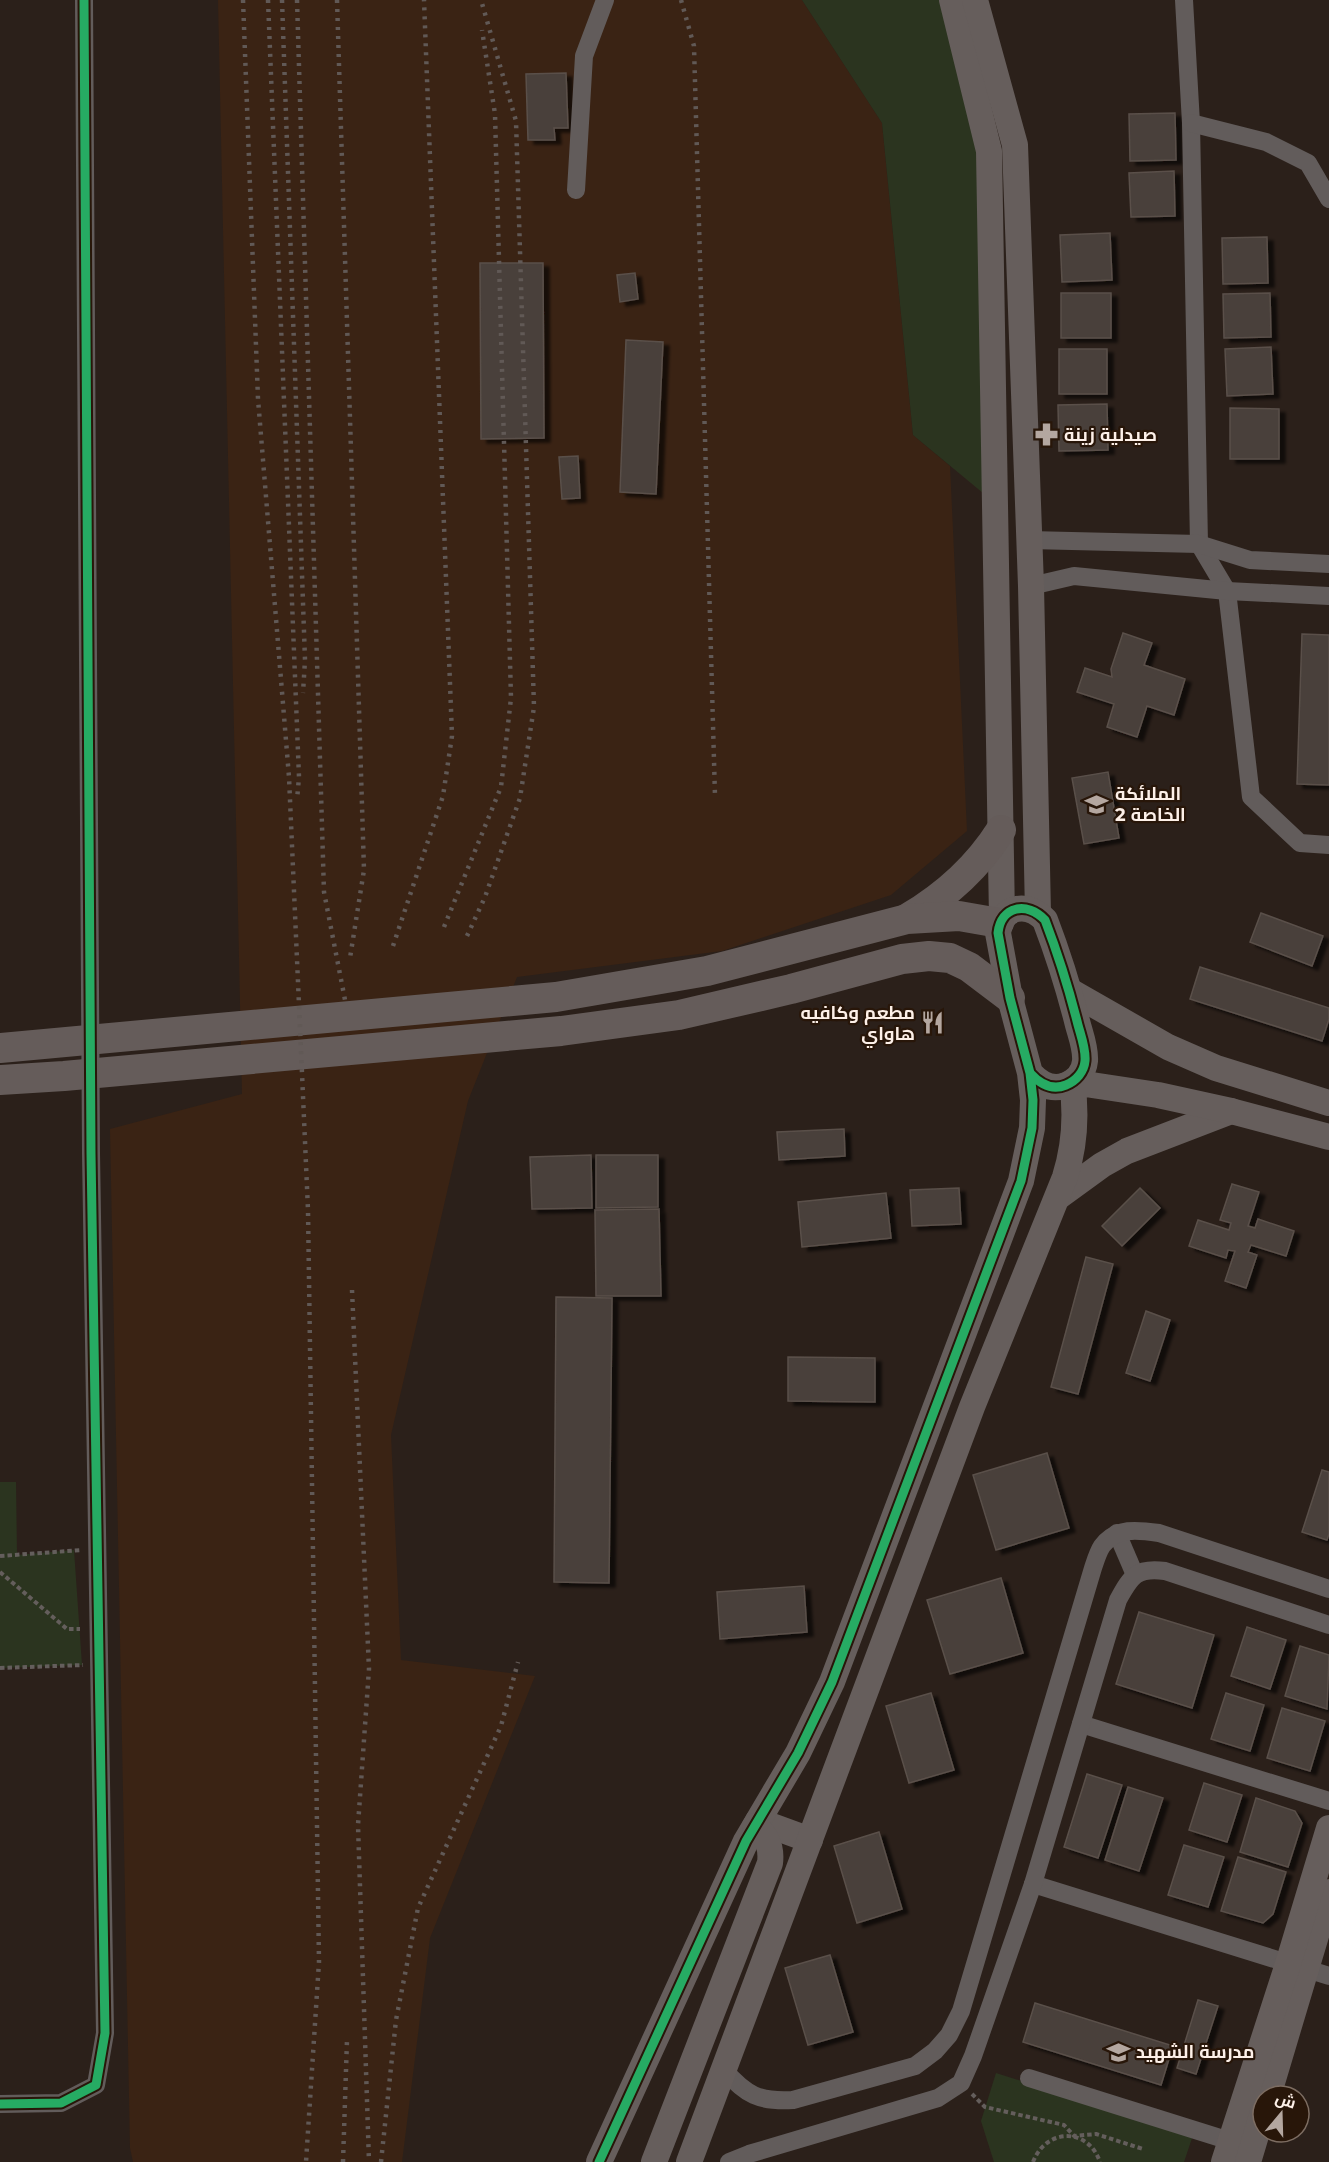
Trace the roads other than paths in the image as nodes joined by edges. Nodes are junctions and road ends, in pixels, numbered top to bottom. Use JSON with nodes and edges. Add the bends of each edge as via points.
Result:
{"nodes":[{"id":1,"x":84,"y":0,"type":"edge"},
{"id":2,"x":605,"y":0,"type":"edge"},
{"id":3,"x":952,"y":0,"type":"edge"},
{"id":4,"x":975,"y":0,"type":"edge"},
{"id":5,"x":1184,"y":0,"type":"edge"},
{"id":6,"x":1191,"y":123,"type":"junction"},
{"id":7,"x":576,"y":190,"type":"dead end"},
{"id":8,"x":1329,"y":199,"type":"edge"},
{"id":9,"x":1029,"y":540,"type":"junction"},
{"id":10,"x":1199,"y":544,"type":"junction"},
{"id":11,"x":1329,"y":564,"type":"edge"},
{"id":12,"x":1031,"y":585,"type":"junction"},
{"id":13,"x":1227,"y":591,"type":"junction"},
{"id":14,"x":1329,"y":596,"type":"edge"},
{"id":15,"x":1001,"y":830,"type":"junction"},
{"id":16,"x":1329,"y":845,"type":"edge"},
{"id":17,"x":1038,"y":913,"type":"junction"},
{"id":18,"x":907,"y":919,"type":"junction"},
{"id":19,"x":1001,"y":920,"type":"junction"},
{"id":20,"x":1070,"y":991,"type":"junction"},
{"id":21,"x":1010,"y":998,"type":"junction"},
{"id":22,"x":0,"y":1048,"type":"edge"},
{"id":23,"x":1030,"y":1073,"type":"junction"},
{"id":24,"x":0,"y":1080,"type":"edge"},
{"id":25,"x":1072,"y":1082,"type":"junction"},
{"id":26,"x":1329,"y":1103,"type":"edge"},
{"id":27,"x":1232,"y":1111,"type":"junction"},
{"id":28,"x":1329,"y":1137,"type":"edge"},
{"id":29,"x":1055,"y":1199,"type":"junction"},
{"id":30,"x":1117,"y":1533,"type":"junction"},
{"id":31,"x":1135,"y":1575,"type":"junction"},
{"id":32,"x":1329,"y":1588,"type":"edge"},
{"id":33,"x":1329,"y":1626,"type":"edge"},
{"id":34,"x":1081,"y":1724,"type":"junction"},
{"id":35,"x":1329,"y":1801,"type":"edge"},
{"id":36,"x":756,"y":1824,"type":"junction"},
{"id":37,"x":1329,"y":1828,"type":"edge"},
{"id":38,"x":810,"y":1840,"type":"junction"},
{"id":39,"x":1033,"y":1884,"type":"junction"},
{"id":40,"x":1329,"y":1892,"type":"edge"},
{"id":41,"x":1296,"y":1967,"type":"junction"},
{"id":42,"x":1329,"y":1976,"type":"edge"},
{"id":43,"x":724,"y":2070,"type":"junction"},
{"id":44,"x":1029,"y":2078,"type":"dead end"},
{"id":45,"x":1271,"y":2084,"type":"edge"},
{"id":46,"x":0,"y":2104,"type":"edge"},
{"id":47,"x":1253,"y":2144,"type":"edge"},
{"id":48,"x":1227,"y":2151,"type":"edge"},
{"id":49,"x":734,"y":2161,"type":"edge"},
{"id":50,"x":599,"y":2162,"type":"edge"},
{"id":51,"x":654,"y":2162,"type":"edge"},
{"id":52,"x":689,"y":2162,"type":"edge"},
{"id":53,"x":1248,"y":2162,"type":"edge"}],
"edges":[{"from":1,"to":46,"type":"street","via":[[91,1153],[105,2033],[96,2085],[61,2103]]},
{"from":2,"to":7,"type":"street","via":[[584,56]]},
{"from":3,"to":15,"type":"street","via":[[989,150]]},
{"from":4,"to":9,"type":"street","via":[[1015,145]]},
{"from":5,"to":6,"type":"street"},
{"from":6,"to":8,"type":"street","via":[[1266,142],[1308,163]]},
{"from":6,"to":10,"type":"street"},
{"from":9,"to":10,"type":"street"},
{"from":9,"to":12,"type":"street"},
{"from":10,"to":11,"type":"street","via":[[1250,560]]},
{"from":10,"to":13,"type":"street"},
{"from":12,"to":13,"type":"street","via":[[1074,576]]},
{"from":12,"to":17,"type":"street"},
{"from":13,"to":14,"type":"street"},
{"from":13,"to":16,"type":"street","via":[[1251,797],[1300,843]]},
{"from":15,"to":18,"type":"main road","via":[[962,880]]},
{"from":15,"to":19,"type":"street"},
{"from":17,"to":19,"type":"street","via":[[1026,908],[1013,910]]},
{"from":17,"to":20,"type":"street","via":[[1045,920]]},
{"from":18,"to":19,"type":"main road","via":[[959,916]]},
{"from":18,"to":22,"type":"main road","via":[[707,971],[556,997]]},
{"from":19,"to":21,"type":"street","via":[[998,942]]},
{"from":20,"to":25,"type":"street","via":[[1085,1052],[1081,1074]]},
{"from":20,"to":26,"type":"street","via":[[1168,1047],[1216,1068]]},
{"from":21,"to":23,"type":"street"},
{"from":21,"to":24,"type":"main road","via":[[969,967],[950,958],[929,956],[902,959],[679,1015],[561,1031]]},
{"from":23,"to":25,"type":"street","via":[[1050,1087]]},
{"from":23,"to":36,"type":"street","via":[[1032,1128],[1021,1181],[832,1682],[798,1753]]},
{"from":25,"to":27,"type":"street"},
{"from":25,"to":29,"type":"street","via":[[1075,1138]]},
{"from":27,"to":28,"type":"street"},
{"from":27,"to":29,"type":"street","via":[[1127,1151]]},
{"from":29,"to":38,"type":"street","via":[[972,1407]]},
{"from":30,"to":31,"type":"street"},
{"from":30,"to":32,"type":"street","via":[[1159,1533]]},
{"from":30,"to":43,"type":"street","via":[[1102,1546],[1093,1568],[961,2010],[949,2035],[915,2066],[793,2100],[775,2102],[755,2097]]},
{"from":31,"to":33,"type":"street","via":[[1149,1569],[1165,1571]]},
{"from":31,"to":34,"type":"street","via":[[1118,1600]]},
{"from":34,"to":35,"type":"street"},
{"from":34,"to":39,"type":"street"},
{"from":36,"to":38,"type":"street"},
{"from":36,"to":50,"type":"street"},
{"from":36,"to":51,"type":"street","via":[[770,1846],[770,1863]]},
{"from":37,"to":41,"type":"street"},
{"from":38,"to":43,"type":"street"},
{"from":39,"to":41,"type":"street"},
{"from":39,"to":49,"type":"street","via":[[961,2083],[938,2098]]},
{"from":40,"to":41,"type":"street"},
{"from":41,"to":42,"type":"street"},
{"from":41,"to":45,"type":"street"},
{"from":41,"to":48,"type":"street"},
{"from":43,"to":52,"type":"street"},
{"from":44,"to":48,"type":"street"},
{"from":47,"to":53,"type":"street"}]}
